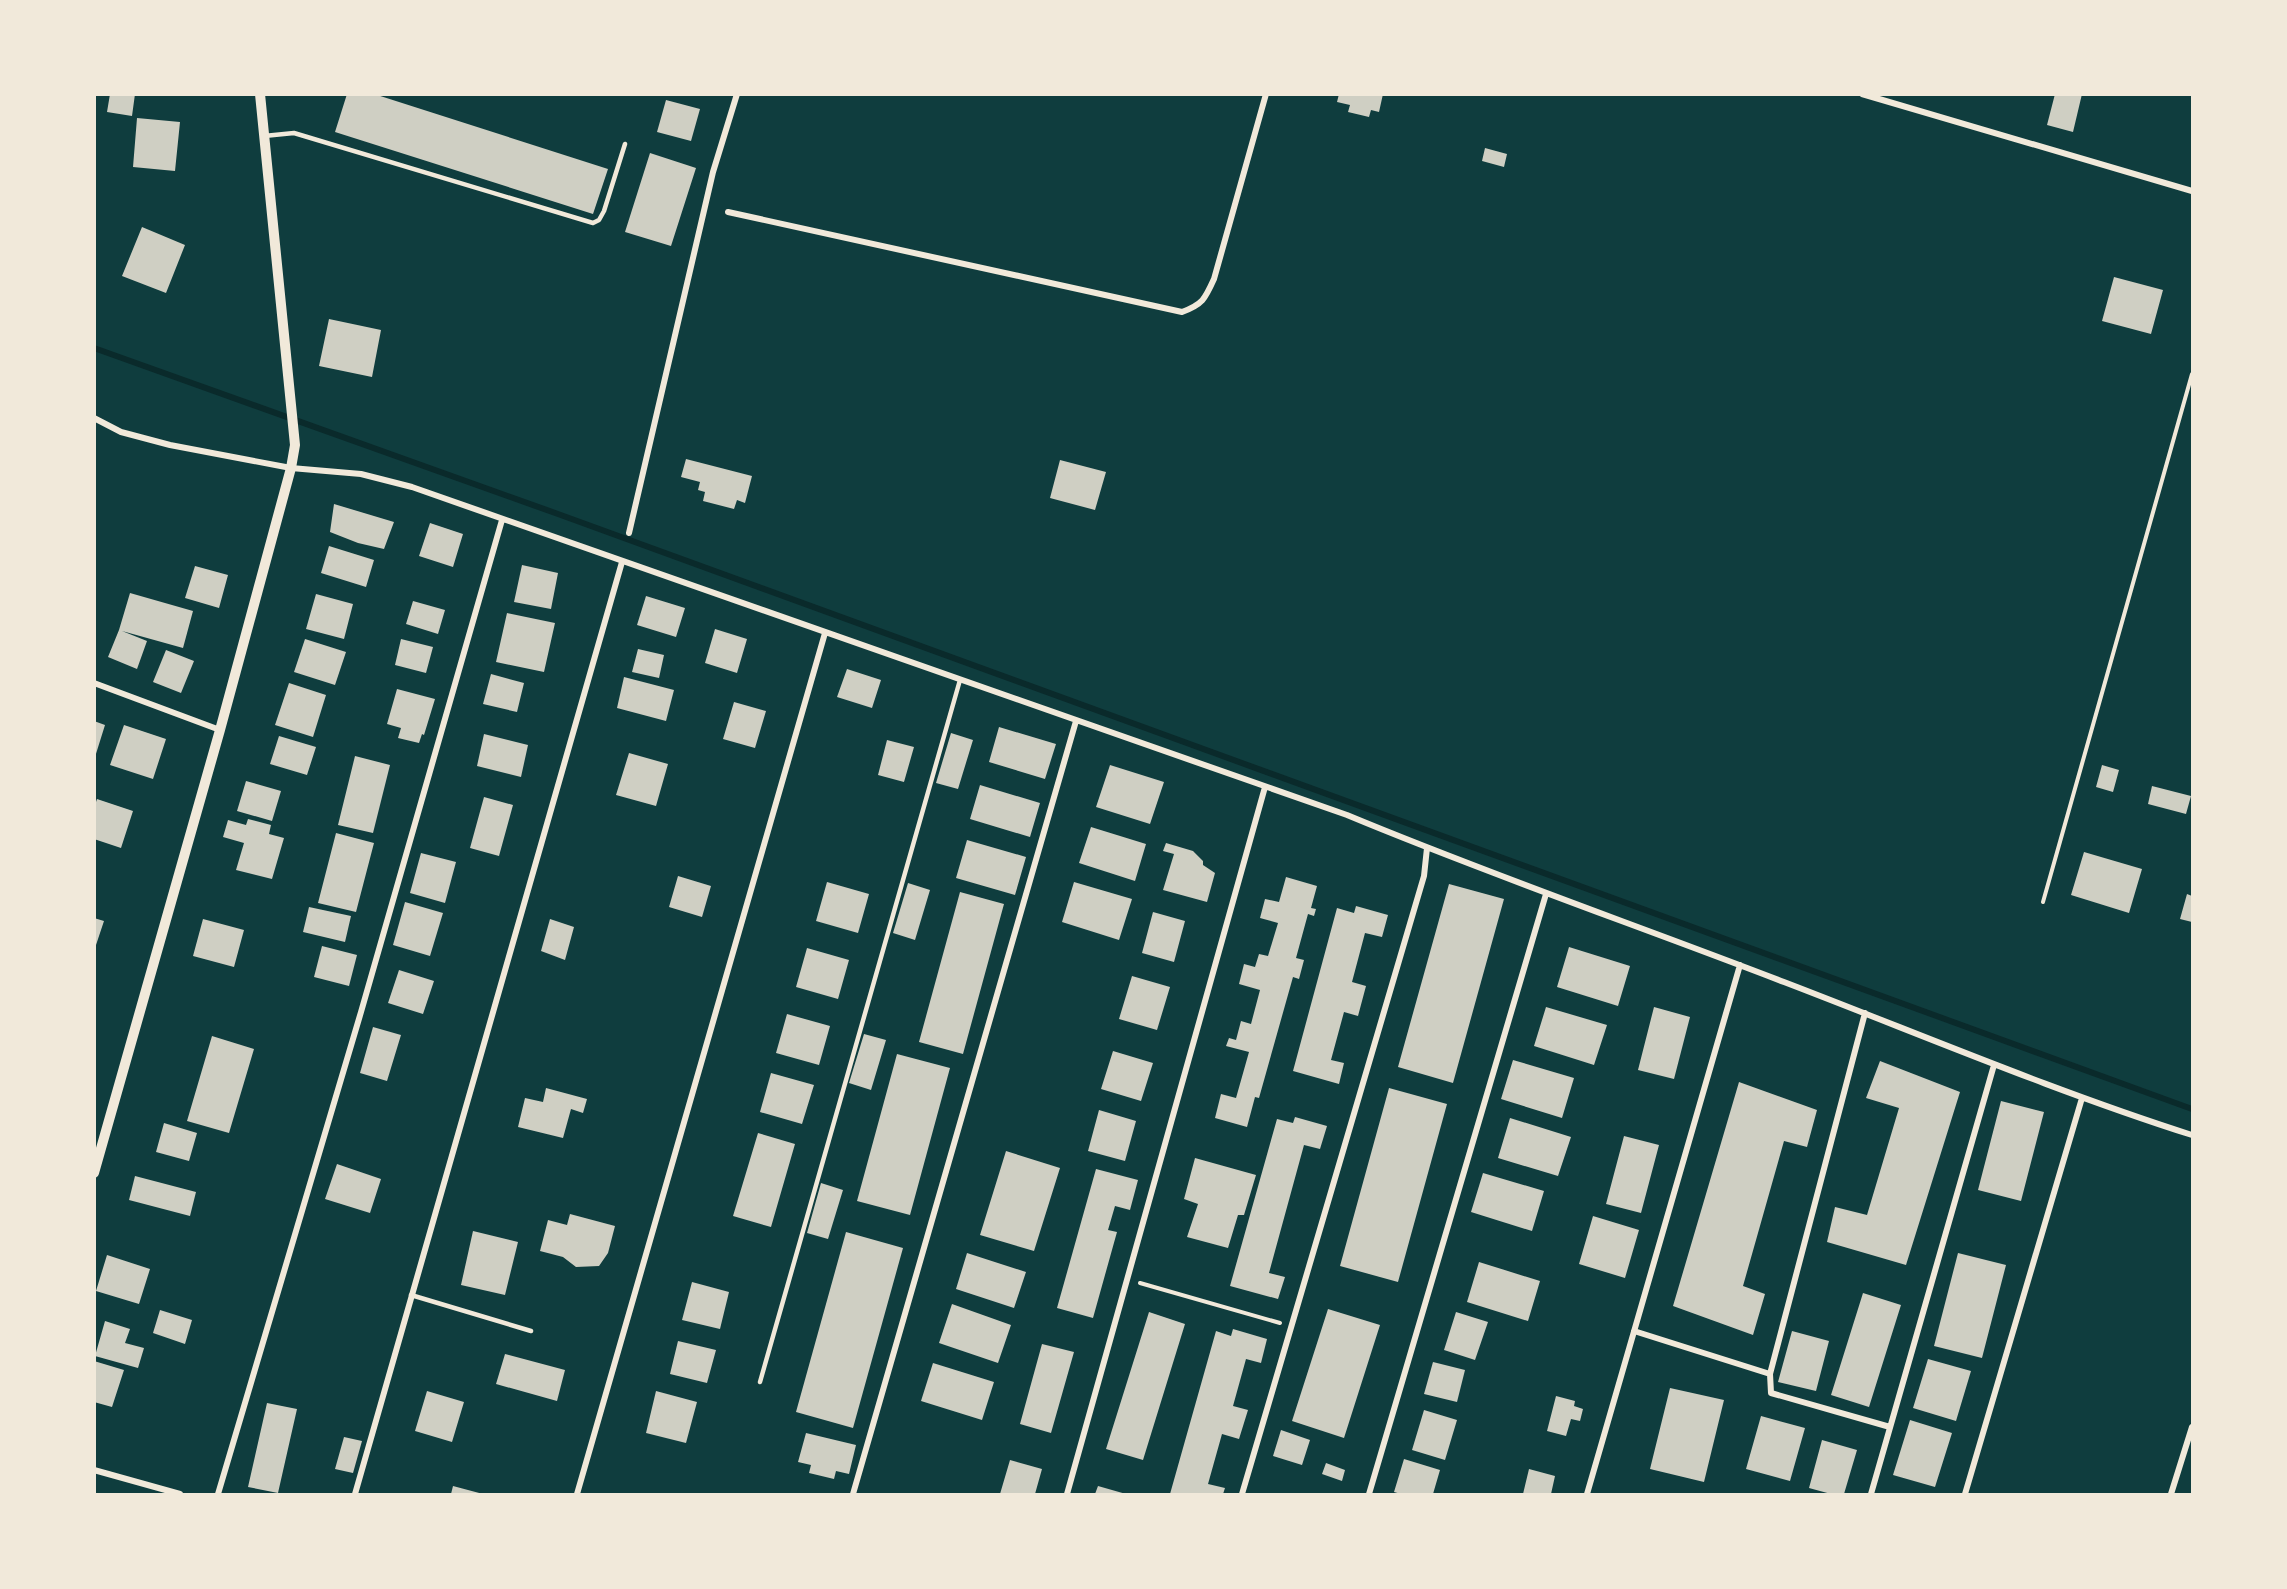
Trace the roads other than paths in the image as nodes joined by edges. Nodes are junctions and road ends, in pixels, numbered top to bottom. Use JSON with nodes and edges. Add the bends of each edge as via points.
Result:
{"nodes":[{"id":1,"x":260,"y":94,"type":"edge"},
{"id":2,"x":737,"y":94,"type":"edge"},
{"id":3,"x":1266,"y":94,"type":"edge"},
{"id":4,"x":1862,"y":94,"type":"edge"},
{"id":5,"x":264,"y":136,"type":"junction"},
{"id":6,"x":625,"y":144,"type":"dead end"},
{"id":7,"x":2193,"y":190,"type":"edge"},
{"id":8,"x":728,"y":212,"type":"dead end"},
{"id":9,"x":94,"y":418,"type":"edge"},
{"id":10,"x":291,"y":468,"type":"junction"},
{"id":11,"x":502,"y":520,"type":"junction"},
{"id":12,"x":629,"y":533,"type":"dead end"},
{"id":13,"x":622,"y":562,"type":"junction"},
{"id":14,"x":825,"y":633,"type":"junction"},
{"id":15,"x":960,"y":680,"type":"junction"},
{"id":16,"x":94,"y":683,"type":"edge"},
{"id":17,"x":1076,"y":721,"type":"junction"},
{"id":18,"x":220,"y":730,"type":"junction"},
{"id":19,"x":1265,"y":787,"type":"junction"},
{"id":20,"x":1427,"y":848,"type":"junction"},
{"id":21,"x":1546,"y":894,"type":"junction"},
{"id":22,"x":1740,"y":965,"type":"junction"},
{"id":23,"x":1865,"y":1013,"type":"junction"},
{"id":24,"x":1994,"y":1065,"type":"junction"},
{"id":25,"x":2082,"y":1098,"type":"junction"},
{"id":26,"x":2193,"y":1135,"type":"edge"},
{"id":27,"x":94,"y":1173,"type":"edge"},
{"id":28,"x":411,"y":1295,"type":"junction"},
{"id":29,"x":1634,"y":1330,"type":"junction"},
{"id":30,"x":531,"y":1331,"type":"dead end"},
{"id":31,"x":1770,"y":1374,"type":"junction"},
{"id":32,"x":760,"y":1382,"type":"dead end"},
{"id":33,"x":1890,"y":1426,"type":"junction"},
{"id":34,"x":2193,"y":1427,"type":"edge"},
{"id":35,"x":94,"y":1470,"type":"edge"},
{"id":36,"x":180,"y":1494,"type":"edge"},
{"id":37,"x":219,"y":1494,"type":"edge"},
{"id":38,"x":355,"y":1494,"type":"edge"},
{"id":39,"x":577,"y":1494,"type":"edge"},
{"id":40,"x":853,"y":1494,"type":"edge"},
{"id":41,"x":1067,"y":1494,"type":"edge"},
{"id":42,"x":1242,"y":1494,"type":"edge"},
{"id":43,"x":1369,"y":1494,"type":"edge"},
{"id":44,"x":1587,"y":1494,"type":"edge"},
{"id":45,"x":1871,"y":1494,"type":"edge"},
{"id":46,"x":1965,"y":1494,"type":"edge"},
{"id":47,"x":2171,"y":1494,"type":"edge"}],
"edges":[{"from":1,"to":5,"type":"street"},
{"from":2,"to":12,"type":"street","via":[[713,172]]},
{"from":3,"to":8,"type":"street","via":[[1214,279],[1200,305],[1182,312]]},
{"from":4,"to":7,"type":"street"},
{"from":5,"to":6,"type":"lane","via":[[294,133],[592,223],[604,211]]},
{"from":5,"to":10,"type":"street","via":[[290,382],[295,445]]},
{"from":9,"to":10,"type":"street","via":[[121,432],[170,445]]},
{"from":10,"to":11,"type":"street","via":[[361,474],[412,487]]},
{"from":10,"to":18,"type":"street"},
{"from":11,"to":13,"type":"street"},
{"from":11,"to":37,"type":"street"},
{"from":13,"to":14,"type":"street"},
{"from":13,"to":28,"type":"street"},
{"from":14,"to":15,"type":"street"},
{"from":14,"to":39,"type":"street"},
{"from":15,"to":17,"type":"street"},
{"from":15,"to":32,"type":"lane"},
{"from":16,"to":18,"type":"street"},
{"from":17,"to":19,"type":"street"},
{"from":17,"to":40,"type":"street"},
{"from":18,"to":27,"type":"street"},
{"from":19,"to":20,"type":"street"},
{"from":19,"to":41,"type":"street"},
{"from":20,"to":21,"type":"street"},
{"from":20,"to":42,"type":"street","via":[[1424,876]]},
{"from":21,"to":22,"type":"street"},
{"from":21,"to":43,"type":"street"},
{"from":22,"to":23,"type":"street"},
{"from":22,"to":29,"type":"street"},
{"from":23,"to":24,"type":"street"},
{"from":23,"to":31,"type":"street"},
{"from":24,"to":25,"type":"street"},
{"from":24,"to":33,"type":"street"},
{"from":25,"to":26,"type":"street"},
{"from":25,"to":46,"type":"street"},
{"from":28,"to":30,"type":"lane"},
{"from":28,"to":38,"type":"street"},
{"from":29,"to":31,"type":"street"},
{"from":29,"to":44,"type":"street"},
{"from":31,"to":33,"type":"street","via":[[1771,1393]]},
{"from":33,"to":45,"type":"street"},
{"from":34,"to":47,"type":"street"},
{"from":35,"to":36,"type":"street"}]}
